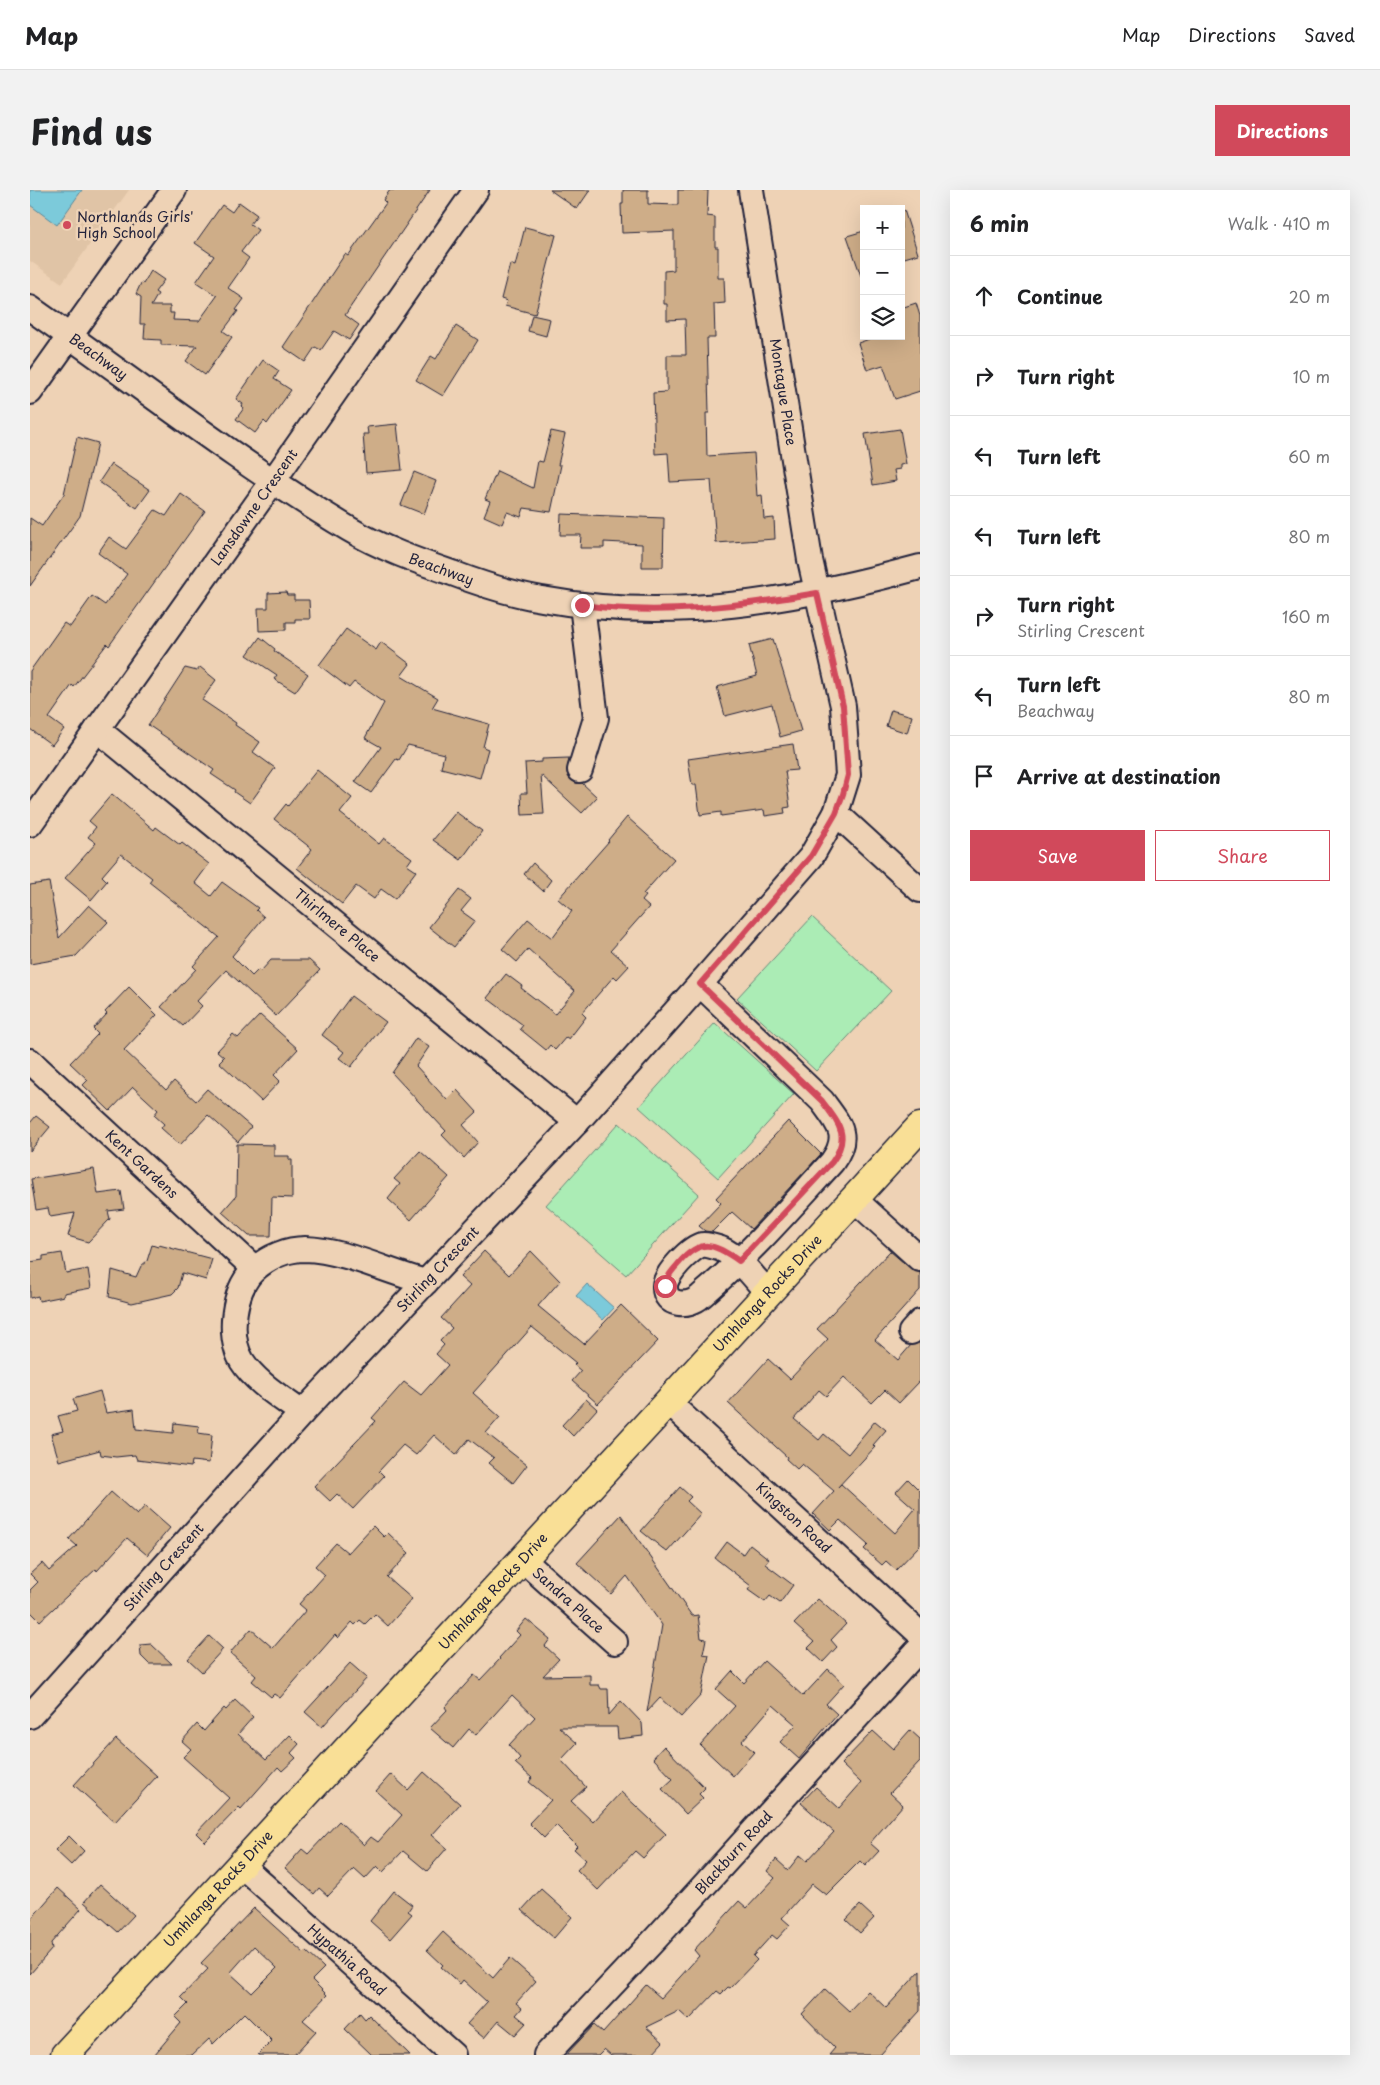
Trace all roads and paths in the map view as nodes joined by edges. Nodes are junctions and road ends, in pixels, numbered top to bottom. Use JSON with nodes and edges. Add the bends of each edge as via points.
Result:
{"nodes":[{"id":1,"x":174,"y":190,"type":"edge"},
{"id":2,"x":476,"y":190,"type":"edge"},
{"id":3,"x":751,"y":190,"type":"edge"},
{"id":4,"x":30,"y":308,"type":"edge"},
{"id":5,"x":69,"y":336,"type":"junction"},
{"id":6,"x":30,"y":392,"type":"edge"},
{"id":7,"x":273,"y":481,"type":"junction"},
{"id":8,"x":920,"y":567,"type":"edge"},
{"id":9,"x":817,"y":593,"type":"junction"},
{"id":10,"x":582,"y":605,"type":"junction"},
{"id":11,"x":97,"y":729,"type":"junction"},
{"id":12,"x":580,"y":770,"type":"dead end"},
{"id":13,"x":836,"y":813,"type":"junction"},
{"id":14,"x":30,"y":824,"type":"edge"},
{"id":15,"x":920,"y":890,"type":"edge"},
{"id":16,"x":700,"y":984,"type":"junction"},
{"id":17,"x":30,"y":1061,"type":"edge"},
{"id":18,"x":577,"y":1122,"type":"junction"},
{"id":19,"x":920,"y":1127,"type":"edge"},
{"id":20,"x":854,"y":1199,"type":"junction"},
{"id":21,"x":920,"y":1259,"type":"edge"},
{"id":22,"x":255,"y":1269,"type":"junction"},
{"id":23,"x":426,"y":1282,"type":"junction"},
{"id":24,"x":768,"y":1293,"type":"junction"},
{"id":25,"x":668,"y":1402,"type":"junction"},
{"id":26,"x":302,"y":1413,"type":"junction"},
{"id":27,"x":522,"y":1559,"type":"junction"},
{"id":28,"x":920,"y":1634,"type":"edge"},
{"id":29,"x":615,"y":1642,"type":"dead end"},
{"id":30,"x":920,"y":1648,"type":"edge"},
{"id":31,"x":30,"y":1716,"type":"edge"},
{"id":32,"x":241,"y":1865,"type":"junction"},
{"id":33,"x":65,"y":2055,"type":"edge"},
{"id":34,"x":453,"y":2055,"type":"edge"},
{"id":35,"x":546,"y":2055,"type":"edge"}],
"edges":[{"from":1,"to":5,"type":"street"},
{"from":2,"to":7,"type":"street","name":"Lansdowne Crescent"},
{"from":3,"to":9,"type":"street","name":"Montague Place"},
{"from":4,"to":5,"type":"street","name":"Beachway"},
{"from":5,"to":6,"type":"street"},
{"from":5,"to":7,"type":"street","name":"Beachway"},
{"from":7,"to":10,"type":"street","name":"Beachway","via":[[350,530],[432,567],[540,599]]},
{"from":7,"to":11,"type":"street","name":"Lansdowne Crescent"},
{"from":8,"to":9,"type":"street","name":"Beachway"},
{"from":9,"to":10,"type":"street","name":"Beachway","via":[[695,608]]},
{"from":9,"to":13,"type":"street","name":"Stirling Crescent","via":[[843,706],[846,735],[848,775]]},
{"from":10,"to":12,"type":"street","via":[[596,718]]},
{"from":11,"to":14,"type":"street","name":"Lansdowne Crescent"},
{"from":11,"to":18,"type":"street","name":"Thirlmere Place"},
{"from":13,"to":15,"type":"street"},
{"from":13,"to":16,"type":"street","name":"Stirling Crescent","via":[[811,856]]},
{"from":16,"to":18,"type":"street","name":"Stirling Crescent"},
{"from":16,"to":24,"type":"street","via":[[822,1101],[837,1120],[842,1133],[843,1143],[832,1162],[739,1261]]},
{"from":17,"to":22,"type":"street","name":"Kent Gardens"},
{"from":18,"to":23,"type":"street","name":"Stirling Crescent"},
{"from":19,"to":20,"type":"main road","name":"Umhlanga Rocks Drive"},
{"from":20,"to":21,"type":"street"},
{"from":20,"to":24,"type":"main road","name":"Umhlanga Rocks Drive"},
{"from":22,"to":23,"type":"street","via":[[279,1254],[303,1249],[329,1252]]},
{"from":22,"to":26,"type":"street","via":[[242,1287],[234,1310],[234,1331],[242,1360],[258,1380]]},
{"from":23,"to":26,"type":"street","name":"Stirling Crescent"},
{"from":24,"to":25,"type":"main road","name":"Umhlanga Rocks Drive"},
{"from":25,"to":27,"type":"main road","name":"Umhlanga Rocks Drive"},
{"from":25,"to":28,"type":"street","name":"Kingston Road"},
{"from":26,"to":31,"type":"street","name":"Stirling Crescent"},
{"from":27,"to":29,"type":"street","name":"Sandra Place"},
{"from":27,"to":32,"type":"main road","name":"Umhlanga Rocks Drive"},
{"from":30,"to":35,"type":"street","name":"Blackburn Road"},
{"from":32,"to":33,"type":"main road","name":"Umhlanga Rocks Drive"},
{"from":32,"to":34,"type":"street","name":"Hypathia Road"}]}
